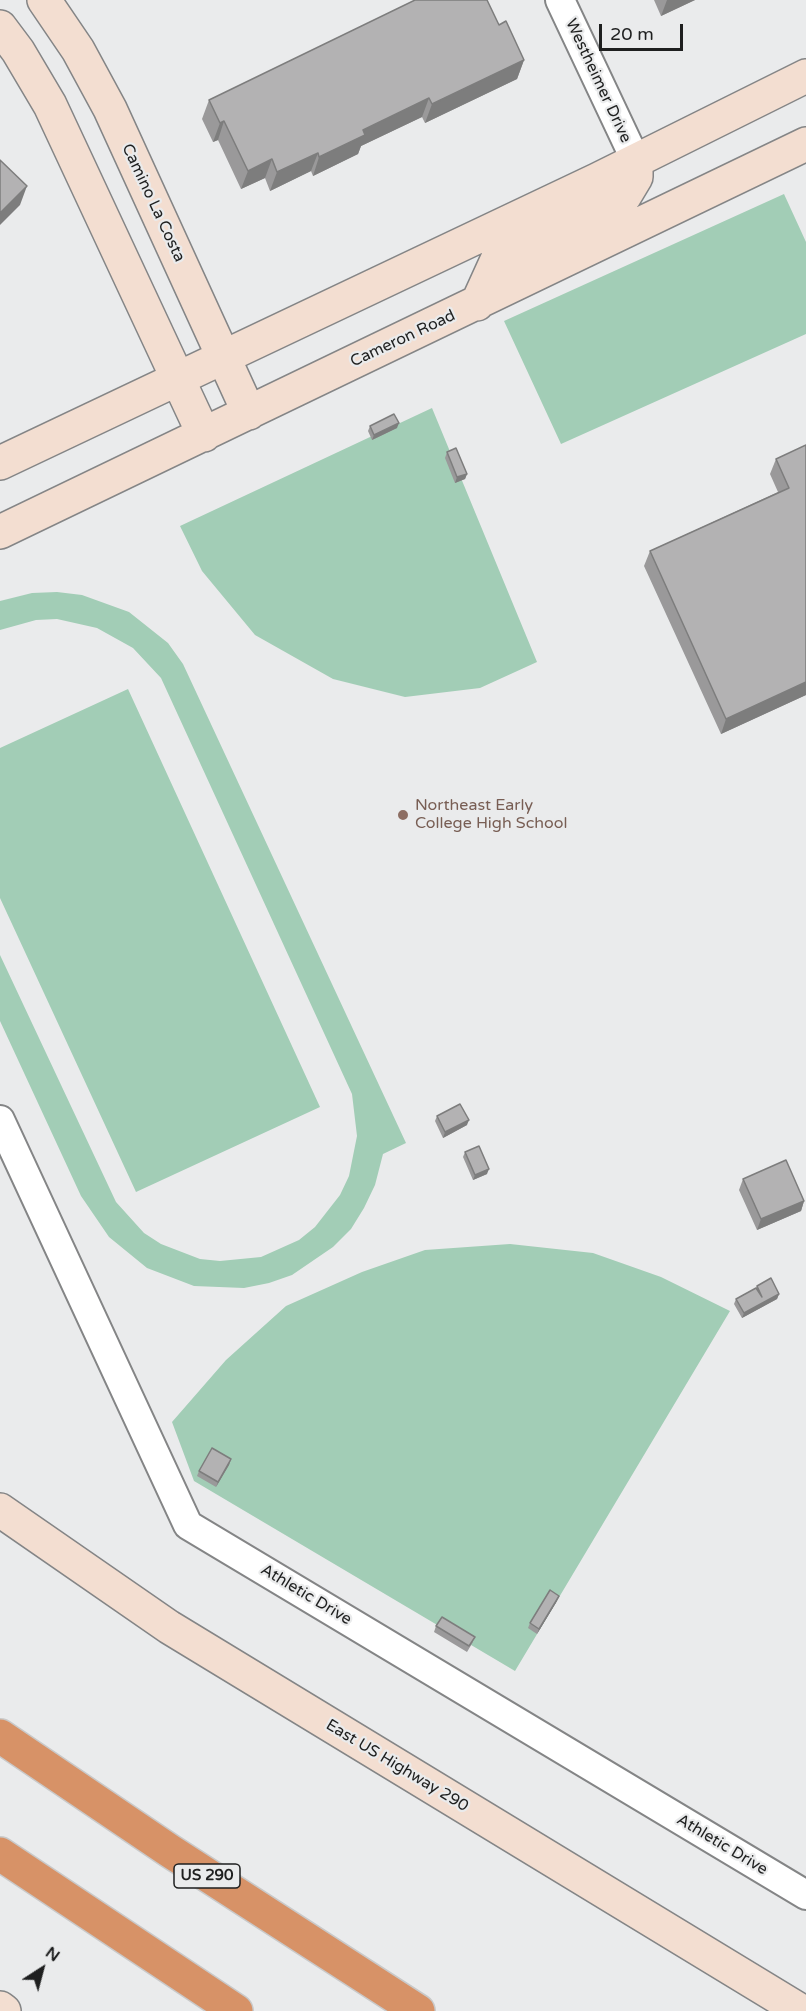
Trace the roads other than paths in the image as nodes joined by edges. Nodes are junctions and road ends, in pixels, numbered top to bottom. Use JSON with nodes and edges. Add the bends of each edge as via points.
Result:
{"nodes":[{"id":1,"x":44,"y":0,"type":"edge"},
{"id":2,"x":560,"y":0,"type":"edge"},
{"id":3,"x":0,"y":27,"type":"edge"},
{"id":4,"x":806,"y":76,"type":"edge"},
{"id":5,"x":806,"y":144,"type":"edge"},
{"id":6,"x":636,"y":161,"type":"junction"},
{"id":7,"x":477,"y":304,"type":"junction"},
{"id":8,"x":223,"y":356,"type":"junction"},
{"id":9,"x":178,"y":379,"type":"junction"},
{"id":10,"x":249,"y":413,"type":"junction"},
{"id":11,"x":204,"y":435,"type":"junction"},
{"id":12,"x":0,"y":463,"type":"edge"},
{"id":13,"x":0,"y":532,"type":"edge"},
{"id":14,"x":0,"y":1120,"type":"edge"},
{"id":15,"x":0,"y":1510,"type":"edge"},
{"id":16,"x":0,"y":1736,"type":"edge"},
{"id":17,"x":0,"y":1854,"type":"edge"},
{"id":18,"x":806,"y":1895,"type":"edge"},
{"id":19,"x":0,"y":2008,"type":"edge"},
{"id":20,"x":4,"y":2011,"type":"edge"},
{"id":21,"x":236,"y":2011,"type":"edge"},
{"id":22,"x":418,"y":2011,"type":"edge"},
{"id":23,"x":801,"y":2011,"type":"edge"}],
"edges":[{"from":1,"to":8,"type":"main road","name":"Camino La Costa","via":[[78,50],[110,109]]},
{"from":2,"to":6,"type":"street","name":"Westheimer Drive"},
{"from":3,"to":9,"type":"main road","via":[[50,105]]},
{"from":4,"to":6,"type":"main road"},
{"from":5,"to":7,"type":"main road","name":"Cameron Road"},
{"from":6,"to":7,"type":"main road","via":[[636,177],[624,197],[497,260]]},
{"from":6,"to":8,"type":"main road"},
{"from":7,"to":10,"type":"main road","name":"Cameron Road"},
{"from":8,"to":9,"type":"main road"},
{"from":8,"to":10,"type":"main road","name":"Camino La Costa"},
{"from":9,"to":11,"type":"main road"},
{"from":9,"to":12,"type":"main road"},
{"from":10,"to":11,"type":"main road","name":"Cameron Road"},
{"from":11,"to":13,"type":"main road","name":"Cameron Road"},
{"from":14,"to":18,"type":"street","name":"Athletic Drive","via":[[188,1525]]},
{"from":15,"to":23,"type":"main road","name":"East US Highway 290","via":[[169,1627]]},
{"from":16,"to":22,"type":"highway","number":"US 290"},
{"from":17,"to":21,"type":"highway"},
{"from":19,"to":20,"type":"main road"}]}
